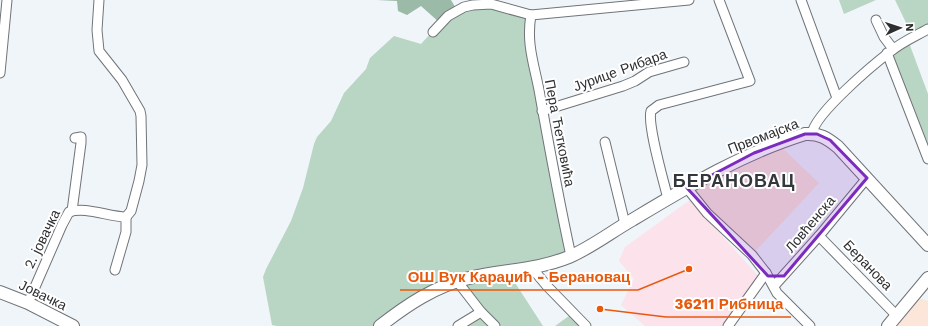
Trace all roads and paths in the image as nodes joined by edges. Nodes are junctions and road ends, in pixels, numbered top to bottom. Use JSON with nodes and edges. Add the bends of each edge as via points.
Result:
{"nodes":[{"id":1,"x":7,"y":0,"type":"edge"},
{"id":2,"x":99,"y":0,"type":"edge"},
{"id":3,"x":689,"y":0,"type":"edge"},
{"id":4,"x":719,"y":0,"type":"edge"},
{"id":5,"x":801,"y":0,"type":"edge"},
{"id":6,"x":531,"y":15,"type":"junction"},
{"id":7,"x":876,"y":20,"type":"dead end"},
{"id":8,"x":928,"y":29,"type":"edge"},
{"id":9,"x":433,"y":32,"type":"dead end"},
{"id":10,"x":890,"y":51,"type":"junction"},
{"id":11,"x":684,"y":62,"type":"dead end"},
{"id":12,"x":0,"y":73,"type":"edge"},
{"id":13,"x":837,"y":98,"type":"junction"},
{"id":14,"x":542,"y":111,"type":"junction"},
{"id":15,"x":812,"y":134,"type":"junction"},
{"id":16,"x":75,"y":138,"type":"dead end"},
{"id":17,"x":605,"y":142,"type":"dead end"},
{"id":18,"x":928,"y":159,"type":"edge"},
{"id":19,"x":867,"y":178,"type":"junction"},
{"id":20,"x":687,"y":188,"type":"junction"},
{"id":21,"x":668,"y":199,"type":"junction"},
{"id":22,"x":72,"y":211,"type":"junction"},
{"id":23,"x":126,"y":217,"type":"junction"},
{"id":24,"x":625,"y":224,"type":"junction"},
{"id":25,"x":819,"y":236,"type":"junction"},
{"id":26,"x":928,"y":245,"type":"edge"},
{"id":27,"x":571,"y":256,"type":"junction"},
{"id":28,"x":532,"y":268,"type":"junction"},
{"id":29,"x":115,"y":270,"type":"dead end"},
{"id":30,"x":767,"y":274,"type":"junction"},
{"id":31,"x":784,"y":276,"type":"junction"},
{"id":32,"x":928,"y":278,"type":"edge"},
{"id":33,"x":457,"y":281,"type":"junction"},
{"id":34,"x":774,"y":286,"type":"junction"},
{"id":35,"x":0,"y":292,"type":"edge"},
{"id":36,"x":28,"y":303,"type":"junction"},
{"id":37,"x":481,"y":312,"type":"junction"},
{"id":38,"x":896,"y":315,"type":"junction"},
{"id":39,"x":800,"y":317,"type":"junction"},
{"id":40,"x":73,"y":326,"type":"edge"},
{"id":41,"x":380,"y":326,"type":"edge"},
{"id":42,"x":458,"y":326,"type":"edge"},
{"id":43,"x":495,"y":326,"type":"edge"},
{"id":44,"x":586,"y":326,"type":"edge"},
{"id":45,"x":728,"y":326,"type":"edge"},
{"id":46,"x":795,"y":326,"type":"edge"},
{"id":47,"x":810,"y":326,"type":"edge"},
{"id":48,"x":888,"y":326,"type":"edge"}],
"edges":[{"from":1,"to":12,"type":"street"},
{"from":2,"to":23,"type":"street","via":[[99,50],[122,80],[141,116],[142,165],[131,211]]},
{"from":3,"to":6,"type":"street"},
{"from":4,"to":21,"type":"street","via":[[750,81],[659,105],[653,109],[650,114],[651,124]]},
{"from":5,"to":13,"type":"street"},
{"from":6,"to":9,"type":"street","via":[[492,4],[473,4],[448,16]]},
{"from":6,"to":14,"type":"street","name":"Пера Ћетковића","via":[[529,39]]},
{"from":7,"to":10,"type":"street"},
{"from":8,"to":10,"type":"street"},
{"from":10,"to":13,"type":"street"},
{"from":10,"to":18,"type":"street"},
{"from":11,"to":14,"type":"street","name":"Јурице Рибара","via":[[649,72],[623,86]]},
{"from":13,"to":15,"type":"street","via":[[815,123]]},
{"from":14,"to":27,"type":"street","name":"Пера Ћетковића"},
{"from":15,"to":19,"type":"main road","name":"Првомајска","via":[[822,135],[830,140]]},
{"from":15,"to":20,"type":"main road","name":"Првомајска","via":[[798,136],[754,153]]},
{"from":16,"to":22,"type":"street","name":"2. јовачка","via":[[81,137],[81,143]]},
{"from":17,"to":24,"type":"street"},
{"from":19,"to":25,"type":"street","name":"Ловћенска"},
{"from":19,"to":26,"type":"main road","name":"Првомајска"},
{"from":20,"to":21,"type":"main road","name":"Првомајска"},
{"from":20,"to":30,"type":"street","via":[[707,213],[752,255]]},
{"from":21,"to":24,"type":"main road","name":"Првомајска"},
{"from":22,"to":23,"type":"street","name":"2. јовачка"},
{"from":22,"to":36,"type":"street","name":"2. јовачка","via":[[62,225]]},
{"from":23,"to":29,"type":"street","via":[[126,232]]},
{"from":24,"to":27,"type":"main road","name":"Првомајска"},
{"from":25,"to":31,"type":"street","name":"Ловћенска"},
{"from":25,"to":38,"type":"street","name":"Беранова"},
{"from":27,"to":28,"type":"main road","name":"Првомајска"},
{"from":28,"to":33,"type":"main road","name":"Првомајска"},
{"from":28,"to":44,"type":"street"},
{"from":30,"to":31,"type":"street","via":[[773,277]]},
{"from":30,"to":34,"type":"street"},
{"from":30,"to":45,"type":"street"},
{"from":31,"to":34,"type":"street","name":"Ловћенска"},
{"from":32,"to":38,"type":"main road"},
{"from":33,"to":37,"type":"street"},
{"from":33,"to":41,"type":"main road","name":"Првомајска","via":[[419,298]]},
{"from":34,"to":39,"type":"street"},
{"from":35,"to":36,"type":"main road","name":"Јовачка"},
{"from":36,"to":40,"type":"main road","name":"Јовачка"},
{"from":37,"to":42,"type":"street"},
{"from":37,"to":43,"type":"street"},
{"from":38,"to":48,"type":"main road"},
{"from":39,"to":46,"type":"street"},
{"from":39,"to":47,"type":"street"}]}
